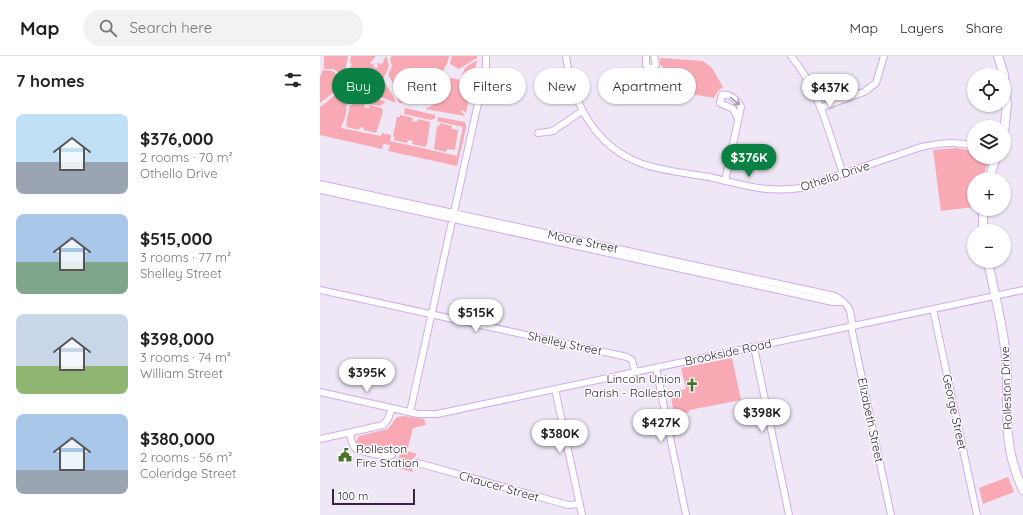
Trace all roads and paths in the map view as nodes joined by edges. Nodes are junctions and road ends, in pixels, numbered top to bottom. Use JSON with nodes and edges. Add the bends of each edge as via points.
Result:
{"nodes":[{"id":1,"x":486,"y":56,"type":"edge"},
{"id":2,"x":566,"y":56,"type":"edge"},
{"id":3,"x":646,"y":56,"type":"edge"},
{"id":4,"x":654,"y":56,"type":"edge"},
{"id":5,"x":791,"y":56,"type":"edge"},
{"id":6,"x":884,"y":56,"type":"edge"},
{"id":7,"x":998,"y":56,"type":"edge"},
{"id":8,"x":1002,"y":68,"type":"edge"},
{"id":9,"x":820,"y":108,"type":"junction"},
{"id":10,"x":582,"y":111,"type":"junction"},
{"id":11,"x":738,"y":119,"type":"dead end"},
{"id":12,"x":538,"y":133,"type":"dead end"},
{"id":13,"x":967,"y":144,"type":"edge"},
{"id":14,"x":843,"y":174,"type":"junction"},
{"id":15,"x":725,"y":181,"type":"junction"},
{"id":16,"x":320,"y":184,"type":"edge"},
{"id":17,"x":320,"y":190,"type":"edge"},
{"id":18,"x":452,"y":216,"type":"junction"},
{"id":19,"x":989,"y":268,"type":"edge"},
{"id":20,"x":320,"y":290,"type":"edge"},
{"id":21,"x":1023,"y":290,"type":"edge"},
{"id":22,"x":995,"y":296,"type":"junction"},
{"id":23,"x":933,"y":309,"type":"junction"},
{"id":24,"x":431,"y":314,"type":"junction"},
{"id":25,"x":852,"y":326,"type":"junction"},
{"id":26,"x":754,"y":347,"type":"junction"},
{"id":27,"x":656,"y":368,"type":"junction"},
{"id":28,"x":635,"y":372,"type":"junction"},
{"id":29,"x":555,"y":389,"type":"junction"},
{"id":30,"x":320,"y":392,"type":"edge"},
{"id":31,"x":392,"y":408,"type":"junction"},
{"id":32,"x":410,"y":412,"type":"junction"},
{"id":33,"x":350,"y":433,"type":"junction"},
{"id":34,"x":320,"y":439,"type":"edge"},
{"id":35,"x":392,"y":455,"type":"dead end"},
{"id":36,"x":418,"y":463,"type":"dead end"},
{"id":37,"x":1023,"y":490,"type":"edge"},
{"id":38,"x":580,"y":504,"type":"junction"},
{"id":39,"x":582,"y":515,"type":"edge"},
{"id":40,"x":686,"y":515,"type":"edge"},
{"id":41,"x":789,"y":515,"type":"edge"},
{"id":42,"x":891,"y":515,"type":"edge"},
{"id":43,"x":977,"y":515,"type":"edge"}],
"edges":[{"from":1,"to":18,"type":"street","via":[[486,67]]},
{"from":2,"to":10,"type":"street","name":"Othello Drive","via":[[572,86]]},
{"from":3,"to":4,"type":"street","via":[[646,65],[651,69],[656,65]]},
{"from":5,"to":9,"type":"street","via":[[808,78]]},
{"from":6,"to":9,"type":"street","via":[[876,84],[864,92]]},
{"from":7,"to":8,"type":"main road"},
{"from":9,"to":14,"type":"street"},
{"from":10,"to":12,"type":"street","via":[[553,131]]},
{"from":10,"to":15,"type":"street","name":"Othello Drive","via":[[594,130],[613,148],[633,160]]},
{"from":11,"to":15,"type":"street"},
{"from":13,"to":14,"type":"street","name":"Othello Drive","via":[[936,144]]},
{"from":14,"to":15,"type":"street","name":"Othello Drive","via":[[802,188],[781,191],[758,189]]},
{"from":16,"to":18,"type":"street","name":"Moore Street"},
{"from":17,"to":18,"type":"street","name":"Moore Street"},
{"from":18,"to":24,"type":"street"},
{"from":18,"to":25,"type":"street","name":"Moore Street","via":[[835,296],[849,306]]},
{"from":19,"to":22,"type":"main road","name":"Rolleston Drive"},
{"from":20,"to":24,"type":"street","name":"Shelley Street"},
{"from":21,"to":22,"type":"street","name":"Brookside Road"},
{"from":22,"to":23,"type":"street","name":"Brookside Road"},
{"from":22,"to":37,"type":"main road","name":"Rolleston Drive","via":[[1006,358],[1007,433],[1013,465]]},
{"from":23,"to":25,"type":"street","name":"Brookside Road"},
{"from":23,"to":43,"type":"street","name":"George Street"},
{"from":24,"to":28,"type":"street","name":"Shelley Street","via":[[627,357],[632,360]]},
{"from":24,"to":32,"type":"street"},
{"from":25,"to":26,"type":"street","name":"Brookside Road"},
{"from":25,"to":42,"type":"street","name":"Elizabeth Street"},
{"from":26,"to":27,"type":"street","name":"Brookside Road"},
{"from":26,"to":41,"type":"street"},
{"from":27,"to":28,"type":"street","name":"Brookside Road"},
{"from":27,"to":40,"type":"street"},
{"from":28,"to":29,"type":"street","name":"Brookside Road"},
{"from":29,"to":32,"type":"street","name":"Brookside Road","via":[[437,414]]},
{"from":29,"to":38,"type":"street"},
{"from":30,"to":31,"type":"street","name":"Brookside Road"},
{"from":31,"to":32,"type":"street","name":"Brookside Road"},
{"from":31,"to":33,"type":"street","via":[[383,425]]},
{"from":33,"to":34,"type":"street"},
{"from":33,"to":35,"type":"street","via":[[353,445],[357,449],[385,456]]},
{"from":36,"to":38,"type":"street","name":"Chaucer Street","via":[[568,505]]},
{"from":38,"to":39,"type":"street"}]}
